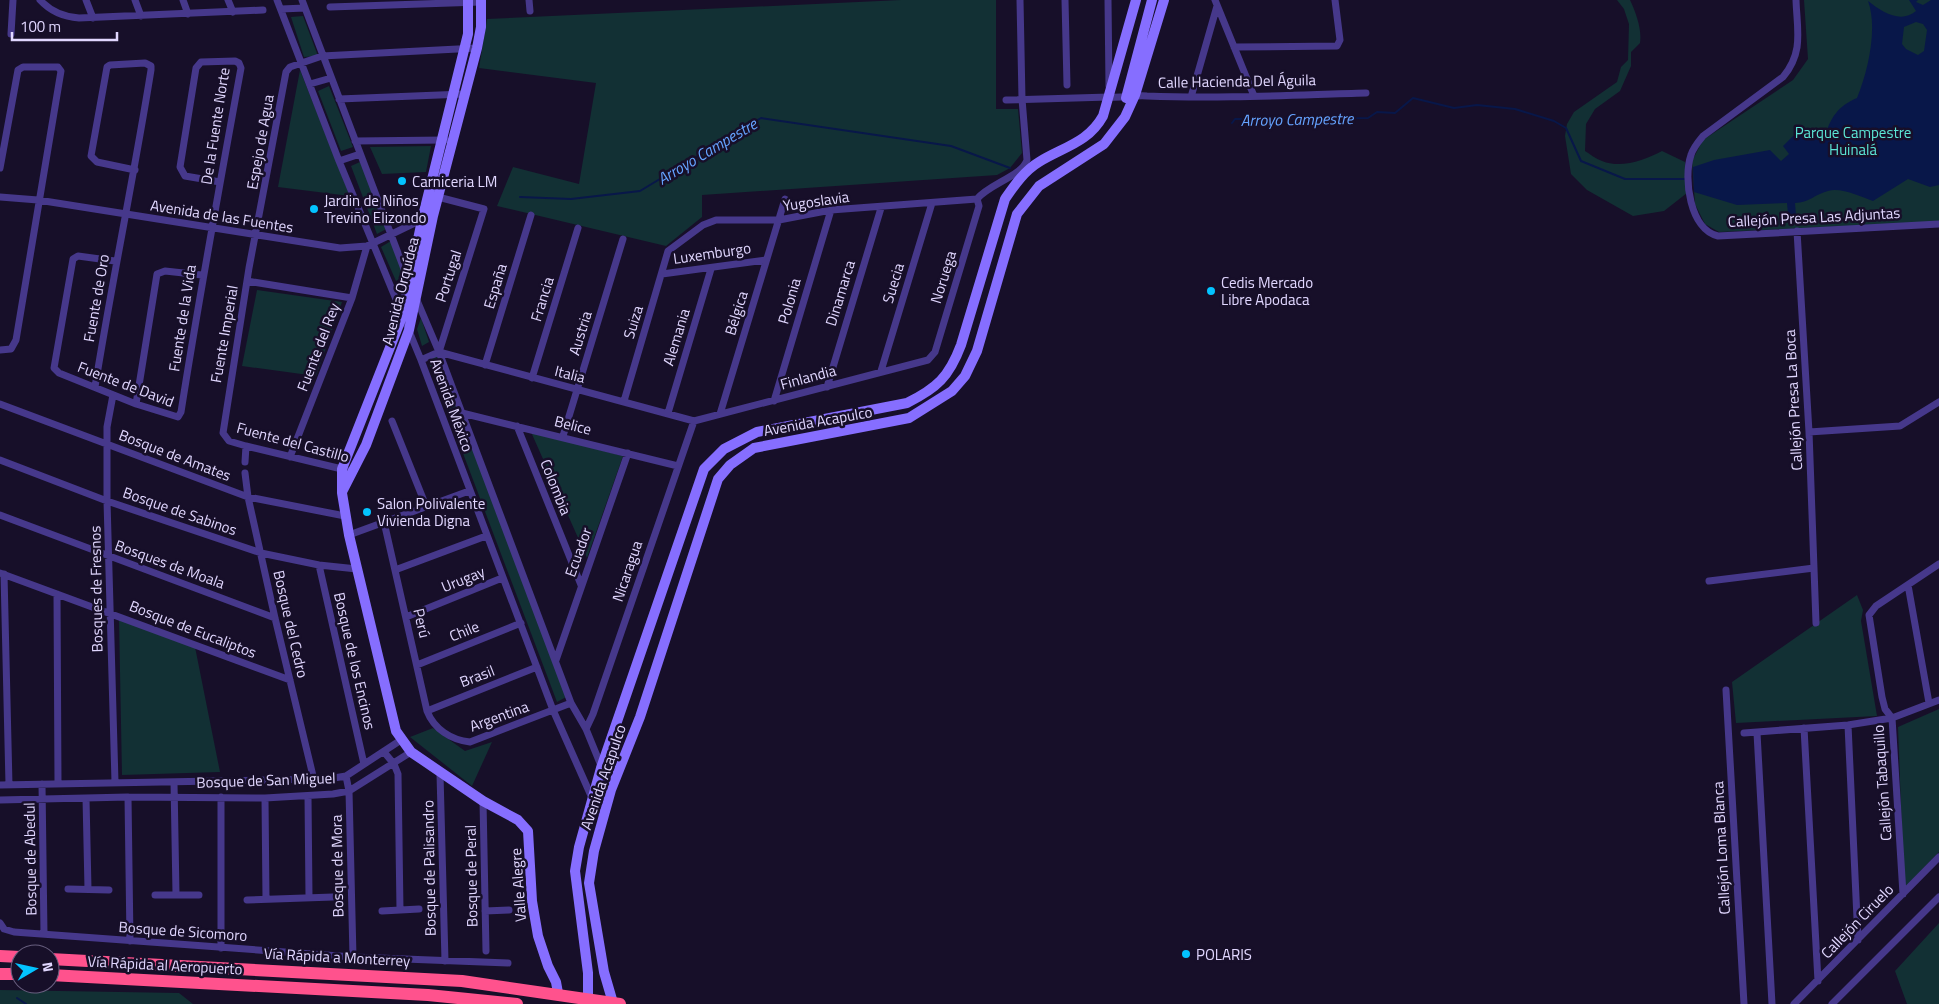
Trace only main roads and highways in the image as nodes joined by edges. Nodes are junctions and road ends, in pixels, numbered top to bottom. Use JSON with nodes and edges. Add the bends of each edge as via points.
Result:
{"nodes":[{"id":1,"x":60,"y":960,"type":"edge"},
{"id":2,"x":60,"y":976,"type":"edge"},
{"id":3,"x":617,"y":1003,"type":"edge"},
{"id":4,"x":517,"y":1004,"type":"edge"}],
"edges":[{"from":1,"to":3,"type":"highway","name":"Vía Rápida a Monterrey","via":[[443,980]]},
{"from":2,"to":4,"type":"highway","name":"Vía Rápida al Aeropuerto","via":[[428,995]]}]}
